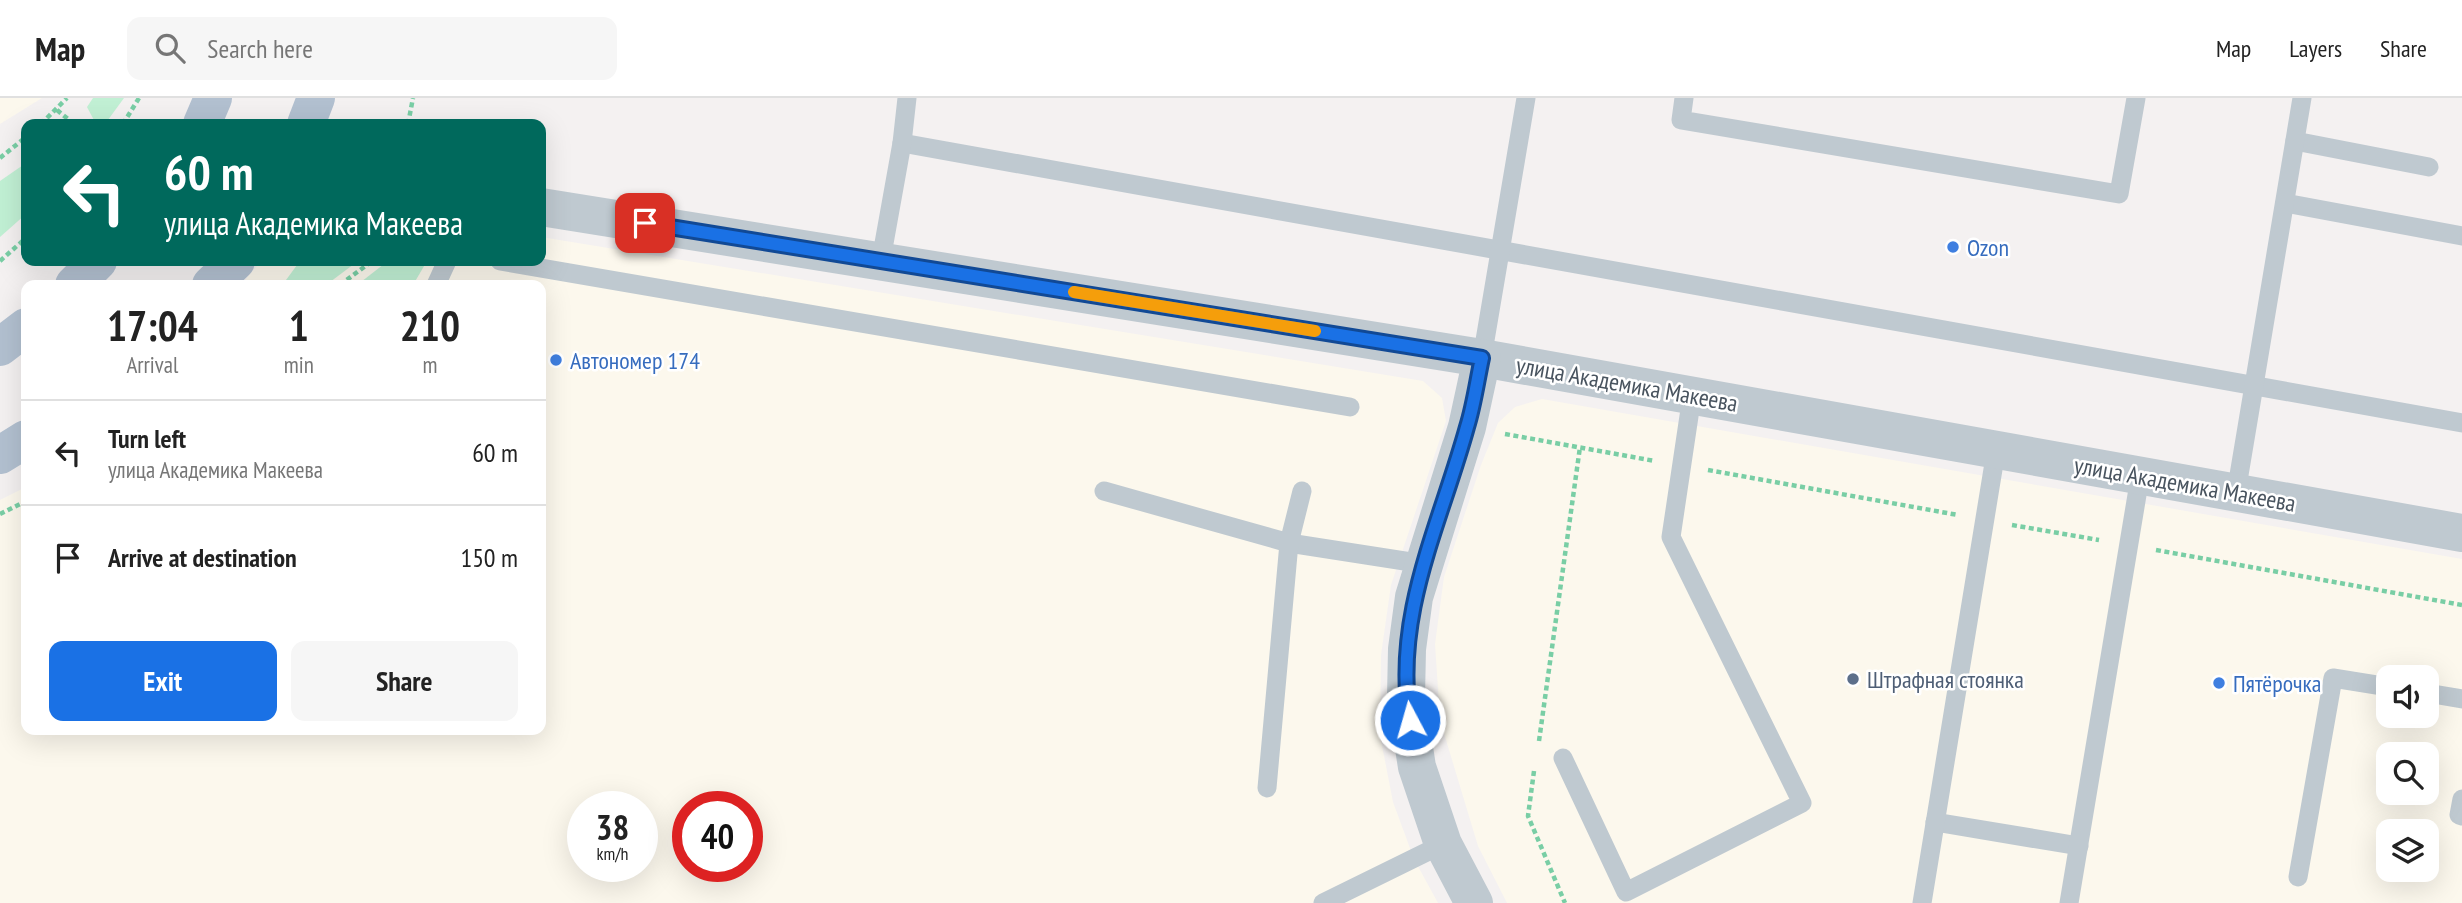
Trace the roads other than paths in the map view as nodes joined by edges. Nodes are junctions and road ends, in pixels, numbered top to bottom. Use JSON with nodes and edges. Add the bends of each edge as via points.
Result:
{"nodes":[{"id":1,"x":316,"y":98,"type":"edge"},
{"id":2,"x":906,"y":98,"type":"edge"},
{"id":3,"x":1526,"y":98,"type":"edge"},
{"id":4,"x":1684,"y":98,"type":"edge"},
{"id":5,"x":2136,"y":98,"type":"edge"},
{"id":6,"x":2302,"y":98,"type":"edge"},
{"id":7,"x":308,"y":119,"type":"edge"},
{"id":8,"x":2295,"y":141,"type":"junction"},
{"id":9,"x":902,"y":143,"type":"junction"},
{"id":10,"x":2429,"y":167,"type":"dead end"},
{"id":11,"x":2285,"y":203,"type":"junction"},
{"id":12,"x":546,"y":208,"type":"edge"},
{"id":13,"x":2462,"y":236,"type":"edge"},
{"id":14,"x":1500,"y":252,"type":"junction"},
{"id":15,"x":881,"y":260,"type":"junction"},
{"id":16,"x":93,"y":266,"type":"edge"},
{"id":17,"x":231,"y":266,"type":"edge"},
{"id":18,"x":529,"y":266,"type":"edge"},
{"id":19,"x":79,"y":280,"type":"edge"},
{"id":20,"x":216,"y":280,"type":"edge"},
{"id":21,"x":21,"y":331,"type":"edge"},
{"id":22,"x":0,"y":347,"type":"edge"},
{"id":23,"x":1482,"y":358,"type":"junction"},
{"id":24,"x":2254,"y":386,"type":"junction"},
{"id":25,"x":1692,"y":396,"type":"junction"},
{"id":26,"x":1350,"y":407,"type":"dead end"},
{"id":27,"x":2462,"y":423,"type":"edge"},
{"id":28,"x":21,"y":442,"type":"edge"},
{"id":29,"x":1996,"y":451,"type":"junction"},
{"id":30,"x":0,"y":455,"type":"edge"},
{"id":31,"x":2140,"y":477,"type":"junction"},
{"id":32,"x":1104,"y":491,"type":"dead end"},
{"id":33,"x":1302,"y":491,"type":"dead end"},
{"id":34,"x":2236,"y":493,"type":"junction"},
{"id":35,"x":2462,"y":533,"type":"edge"},
{"id":36,"x":1289,"y":543,"type":"junction"},
{"id":37,"x":1424,"y":564,"type":"junction"},
{"id":38,"x":2376,"y":685,"type":"edge"},
{"id":39,"x":2439,"y":695,"type":"edge"},
{"id":40,"x":2462,"y":699,"type":"edge"},
{"id":41,"x":1563,"y":758,"type":"dead end"},
{"id":42,"x":1267,"y":788,"type":"dead end"},
{"id":43,"x":2462,"y":799,"type":"edge"},
{"id":44,"x":2462,"y":816,"type":"edge"},
{"id":45,"x":1935,"y":822,"type":"junction"},
{"id":46,"x":1443,"y":844,"type":"junction"},
{"id":47,"x":2079,"y":845,"type":"junction"},
{"id":48,"x":2298,"y":877,"type":"dead end"},
{"id":49,"x":1323,"y":903,"type":"edge"},
{"id":50,"x":1474,"y":903,"type":"edge"},
{"id":51,"x":1922,"y":903,"type":"edge"},
{"id":52,"x":2069,"y":903,"type":"edge"}],
"edges":[{"from":1,"to":7,"type":"main road"},
{"from":2,"to":9,"type":"lane"},
{"from":3,"to":14,"type":"lane"},
{"from":4,"to":5,"type":"lane","via":[[1681,120],[2119,194]]},
{"from":6,"to":8,"type":"lane"},
{"from":8,"to":10,"type":"lane"},
{"from":8,"to":11,"type":"lane"},
{"from":9,"to":14,"type":"lane"},
{"from":9,"to":15,"type":"lane"},
{"from":11,"to":13,"type":"lane"},
{"from":11,"to":24,"type":"lane"},
{"from":12,"to":15,"type":"street","name":"улица Академика Макеева"},
{"from":14,"to":23,"type":"lane"},
{"from":14,"to":24,"type":"lane"},
{"from":15,"to":23,"type":"street","name":"улица Академика Макеева"},
{"from":16,"to":19,"type":"main road"},
{"from":17,"to":20,"type":"main road"},
{"from":18,"to":26,"type":"lane"},
{"from":21,"to":22,"type":"main road"},
{"from":23,"to":25,"type":"street","name":"улица Академика Макеева"},
{"from":23,"to":37,"type":"street","via":[[1467,427]]},
{"from":24,"to":27,"type":"lane"},
{"from":24,"to":34,"type":"lane"},
{"from":25,"to":29,"type":"street","name":"улица Академика Макеева"},
{"from":25,"to":41,"type":"lane","via":[[1671,537],[1802,803],[1626,892]]},
{"from":28,"to":30,"type":"main road"},
{"from":29,"to":31,"type":"street","name":"улица Академика Макеева"},
{"from":29,"to":45,"type":"lane"},
{"from":31,"to":34,"type":"street","name":"улица Академика Макеева"},
{"from":31,"to":47,"type":"lane"},
{"from":32,"to":36,"type":"lane"},
{"from":33,"to":36,"type":"lane"},
{"from":34,"to":35,"type":"street","name":"улица Академика Макеева"},
{"from":36,"to":37,"type":"lane"},
{"from":36,"to":42,"type":"lane"},
{"from":37,"to":46,"type":"street","via":[[1414,597],[1406,696],[1417,767]]},
{"from":38,"to":48,"type":"lane","via":[[2333,678]]},
{"from":39,"to":40,"type":"lane"},
{"from":43,"to":44,"type":"lane"},
{"from":45,"to":47,"type":"lane"},
{"from":45,"to":51,"type":"lane"},
{"from":46,"to":49,"type":"lane"},
{"from":46,"to":50,"type":"street"},
{"from":47,"to":52,"type":"lane"}]}
